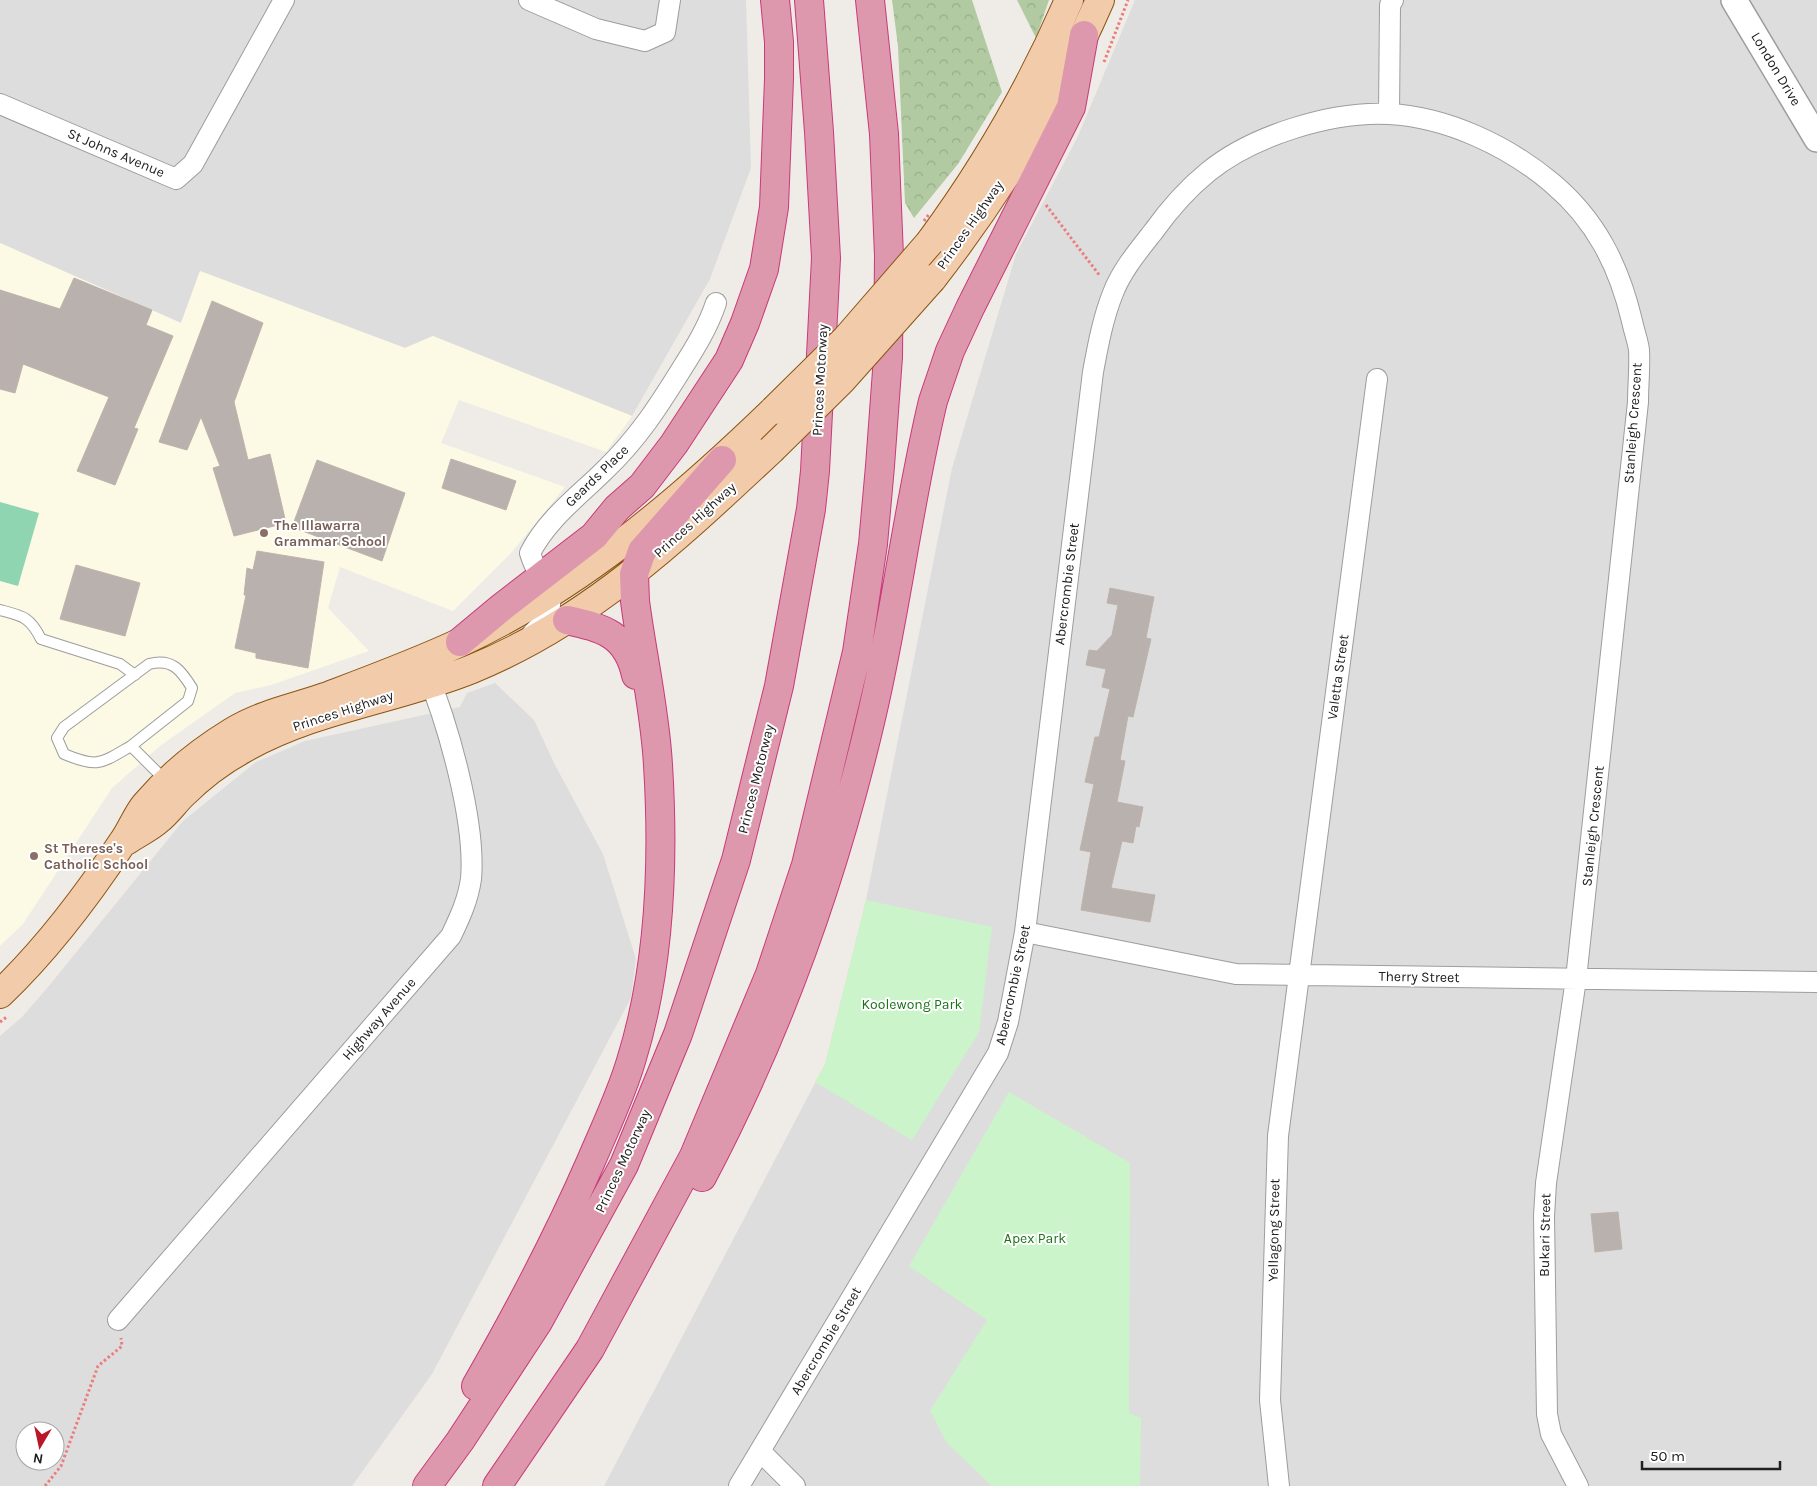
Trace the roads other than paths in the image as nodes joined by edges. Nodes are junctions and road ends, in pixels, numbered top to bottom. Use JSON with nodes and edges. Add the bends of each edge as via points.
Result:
{"nodes":[{"id":1,"x":284,"y":0,"type":"edge"},
{"id":2,"x":529,"y":0,"type":"edge"},
{"id":3,"x":670,"y":0,"type":"edge"},
{"id":4,"x":775,"y":0,"type":"edge"},
{"id":5,"x":809,"y":0,"type":"edge"},
{"id":6,"x":870,"y":0,"type":"edge"},
{"id":7,"x":1069,"y":0,"type":"edge"},
{"id":8,"x":1100,"y":0,"type":"edge"},
{"id":9,"x":1734,"y":0,"type":"edge"},
{"id":10,"x":1389,"y":2,"type":"edge"},
{"id":11,"x":1084,"y":35,"type":"junction"},
{"id":12,"x":0,"y":104,"type":"edge"},
{"id":13,"x":1388,"y":114,"type":"junction"},
{"id":14,"x":1817,"y":139,"type":"edge"},
{"id":15,"x":716,"y":303,"type":"dead end"},
{"id":16,"x":1377,"y":378,"type":"dead end"},
{"id":17,"x":1084,"y":445,"type":"joint"},
{"id":18,"x":722,"y":460,"type":"junction"},
{"id":19,"x":634,"y":574,"type":"junction"},
{"id":20,"x":545,"y":586,"type":"junction"},
{"id":21,"x":0,"y":610,"type":"edge"},
{"id":22,"x":567,"y":620,"type":"junction"},
{"id":23,"x":460,"y":642,"type":"joint"},
{"id":24,"x":520,"y":646,"type":"junction"},
{"id":25,"x":426,"y":671,"type":"junction"},
{"id":26,"x":135,"y":675,"type":"junction"},
{"id":27,"x":131,"y":746,"type":"junction"},
{"id":28,"x":167,"y":782,"type":"junction"},
{"id":29,"x":659,"y":832,"type":"junction"},
{"id":30,"x":123,"y":842,"type":"junction"},
{"id":31,"x":1025,"y":932,"type":"junction"},
{"id":32,"x":1299,"y":975,"type":"junction"},
{"id":33,"x":1576,"y":979,"type":"junction"},
{"id":34,"x":1817,"y":982,"type":"edge"},
{"id":35,"x":6,"y":1003,"type":"edge"},
{"id":36,"x":118,"y":1320,"type":"dead end"},
{"id":37,"x":590,"y":1349,"type":"junction"},
{"id":38,"x":760,"y":1451,"type":"junction"},
{"id":39,"x":406,"y":1486,"type":"edge"},
{"id":40,"x":427,"y":1486,"type":"edge"},
{"id":41,"x":497,"y":1486,"type":"edge"},
{"id":42,"x":738,"y":1486,"type":"edge"},
{"id":43,"x":795,"y":1486,"type":"edge"},
{"id":44,"x":1279,"y":1486,"type":"edge"},
{"id":45,"x":1578,"y":1486,"type":"edge"}],
"edges":[{"from":1,"to":12,"type":"street","name":"St Johns Avenue","via":[[193,164],[176,179]]},
{"from":2,"to":3,"type":"street","via":[[596,29],[645,40],[665,32]]},
{"from":4,"to":20,"type":"highway","via":[[779,79],[774,207],[764,269],[745,323],[729,360],[703,403],[642,486],[617,508]]},
{"from":5,"to":40,"type":"highway","name":"Princes Motorway","via":[[826,258],[815,471],[779,686],[736,860],[678,1034],[624,1164],[538,1322]]},
{"from":6,"to":37,"type":"highway","via":[[884,134],[889,256],[888,357],[873,544],[858,652],[806,865],[770,974],[694,1156]]},
{"from":7,"to":18,"type":"main road","name":"Princes Highway","bridge":true,"via":[[1008,126],[968,191],[930,242],[846,339]]},
{"from":8,"to":11,"type":"main road","name":"Princes Highway"},
{"from":9,"to":14,"type":"street","name":"London Drive"},
{"from":10,"to":13,"type":"street"},
{"from":11,"to":19,"type":"main road","name":"Princes Highway","bridge":true,"via":[[993,193],[932,279],[842,380],[683,533]]},
{"from":11,"to":37,"type":"highway","via":[[1071,107],[970,308],[950,351],[933,401],[871,718],[825,882],[779,1010],[735,1112],[678,1222],[605,1344]]},
{"from":13,"to":17,"type":"street","name":"Stanleigh Crescent","via":[[1333,120],[1292,129],[1252,143],[1208,172],[1168,212],[1131,260],[1113,292],[1100,330]]},
{"from":13,"to":33,"type":"street","name":"Stanleigh Crescent","via":[[1442,123],[1494,144],[1533,167],[1561,191],[1582,212],[1607,249],[1624,287],[1639,350],[1638,402]]},
{"from":15,"to":20,"type":"street","name":"Geards Place","via":[[698,343],[636,439],[576,495],[537,539],[530,553]]},
{"from":16,"to":32,"type":"street","name":"Valetta Street"},
{"from":17,"to":31,"type":"street","name":"Abercrombie Street"},
{"from":18,"to":19,"type":"highway","via":[[642,551]]},
{"from":18,"to":20,"type":"main road","name":"Princes Highway","via":[[626,540]]},
{"from":19,"to":22,"type":"main road","name":"Princes Highway"},
{"from":19,"to":29,"type":"highway","via":[[634,600],[658,765]]},
{"from":20,"to":23,"type":"highway"},
{"from":20,"to":24,"type":"street","name":"Geards Place","via":[[551,611],[545,622]]},
{"from":21,"to":26,"type":"lane","via":[[24,616],[41,639],[120,664]]},
{"from":22,"to":24,"type":"main road","name":"Princes Highway"},
{"from":22,"to":29,"type":"highway","via":[[613,635],[629,654],[643,707]]},
{"from":23,"to":25,"type":"main road","name":"Princes Highway"},
{"from":24,"to":25,"type":"main road","name":"Princes Highway","via":[[473,668]]},
{"from":25,"to":28,"type":"main road","name":"Princes Highway","via":[[323,698],[249,722]]},
{"from":25,"to":30,"type":"main road","name":"Princes Highway","via":[[259,740],[206,774],[158,820]]},
{"from":25,"to":36,"type":"street","name":"Highway Avenue","via":[[454,761],[471,838],[470,879],[464,910],[451,936]]},
{"from":26,"to":27,"type":"lane","via":[[149,664],[161,661],[180,670],[192,688],[188,701]]},
{"from":26,"to":27,"type":"lane","via":[[64,727],[57,738],[64,754],[88,764],[106,760]]},
{"from":27,"to":28,"type":"lane"},
{"from":28,"to":30,"type":"main road","name":"Princes Highway","via":[[143,807]]},
{"from":29,"to":39,"type":"highway","via":[[659,898],[648,989],[631,1061],[618,1098],[576,1194],[512,1324],[467,1400]]},
{"from":30,"to":35,"type":"main road","name":"Princes Highway"},
{"from":31,"to":32,"type":"street","name":"Therry Street","via":[[1236,974]]},
{"from":31,"to":38,"type":"street","name":"Abercrombie Street","via":[[1008,1022],[998,1053]]},
{"from":32,"to":33,"type":"street","name":"Therry Street"},
{"from":32,"to":44,"type":"street","name":"Yellagong Street","via":[[1276,1170],[1270,1400]]},
{"from":33,"to":34,"type":"street","name":"Therry Street"},
{"from":33,"to":45,"type":"street","name":"Bukari Street","via":[[1544,1216],[1547,1414],[1551,1434]]},
{"from":37,"to":41,"type":"highway"},
{"from":38,"to":42,"type":"street","name":"Abercrombie Street"},
{"from":38,"to":43,"type":"street"}]}
